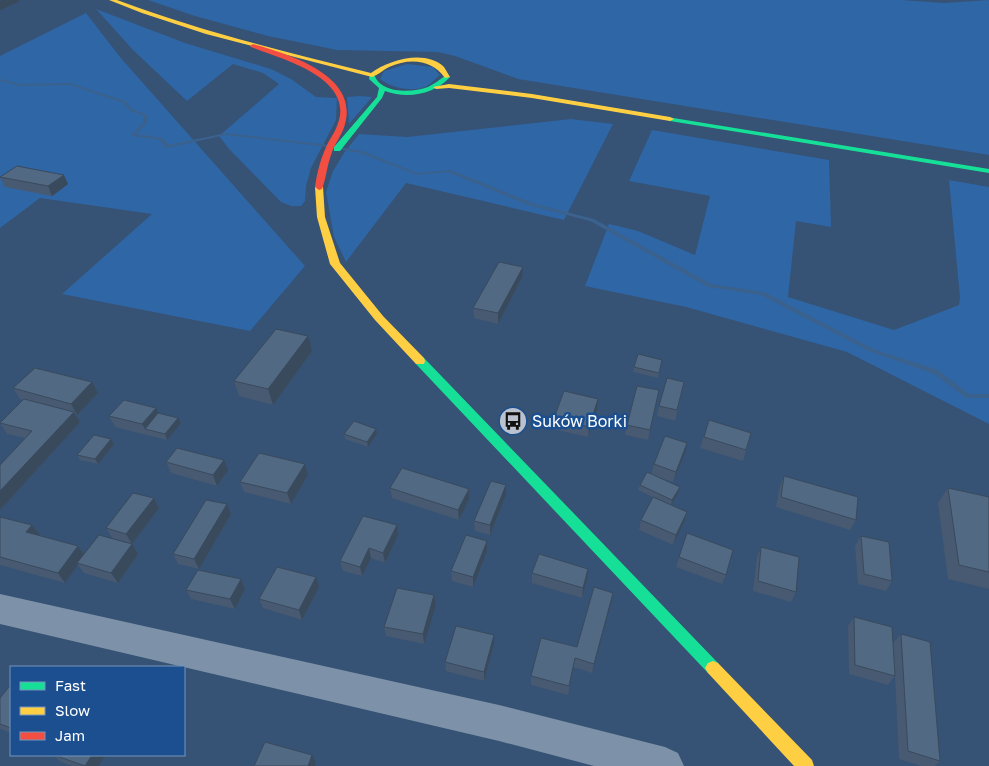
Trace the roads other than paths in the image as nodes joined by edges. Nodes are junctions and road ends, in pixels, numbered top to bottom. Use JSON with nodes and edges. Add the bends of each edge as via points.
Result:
{"nodes":[{"id":1,"x":112,"y":0,"type":"edge"},
{"id":2,"x":253,"y":46,"type":"junction"},
{"id":3,"x":297,"y":56,"type":"junction"},
{"id":4,"x":382,"y":67,"type":"junction"},
{"id":5,"x":372,"y":75,"type":"junction"},
{"id":6,"x":447,"y":77,"type":"junction"},
{"id":7,"x":436,"y":87,"type":"junction"},
{"id":8,"x":382,"y":88,"type":"junction"},
{"id":9,"x":402,"y":92,"type":"junction"},
{"id":10,"x":532,"y":96,"type":"junction"},
{"id":11,"x":362,"y":119,"type":"junction"},
{"id":12,"x":335,"y":147,"type":"junction"},
{"id":13,"x":989,"y":171,"type":"edge"},
{"id":14,"x":0,"y":609,"type":"edge"},
{"id":15,"x":665,"y":766,"type":"edge"},
{"id":16,"x":806,"y":766,"type":"edge"}],
"edges":[{"from":1,"to":2,"type":"main road","via":[[178,25]]},
{"from":2,"to":3,"type":"main road"},
{"from":2,"to":12,"type":"main road","via":[[314,69],[330,81],[343,107]]},
{"from":3,"to":4,"type":"main road"},
{"from":3,"to":5,"type":"main road"},
{"from":4,"to":5,"type":"main road"},
{"from":4,"to":6,"type":"main road","via":[[402,61],[425,62],[442,68]]},
{"from":5,"to":8,"type":"main road","via":[[374,82]]},
{"from":6,"to":7,"type":"main road"},
{"from":6,"to":10,"type":"main road"},
{"from":7,"to":9,"type":"main road"},
{"from":7,"to":10,"type":"main road"},
{"from":8,"to":9,"type":"main road"},
{"from":8,"to":11,"type":"main road","via":[[380,97]]},
{"from":9,"to":11,"type":"main road"},
{"from":10,"to":13,"type":"main road"},
{"from":11,"to":12,"type":"main road"},
{"from":12,"to":16,"type":"main road","via":[[319,184],[318,199],[335,264],[365,302]]},
{"from":14,"to":15,"type":"street","via":[[489,721]]}]}
